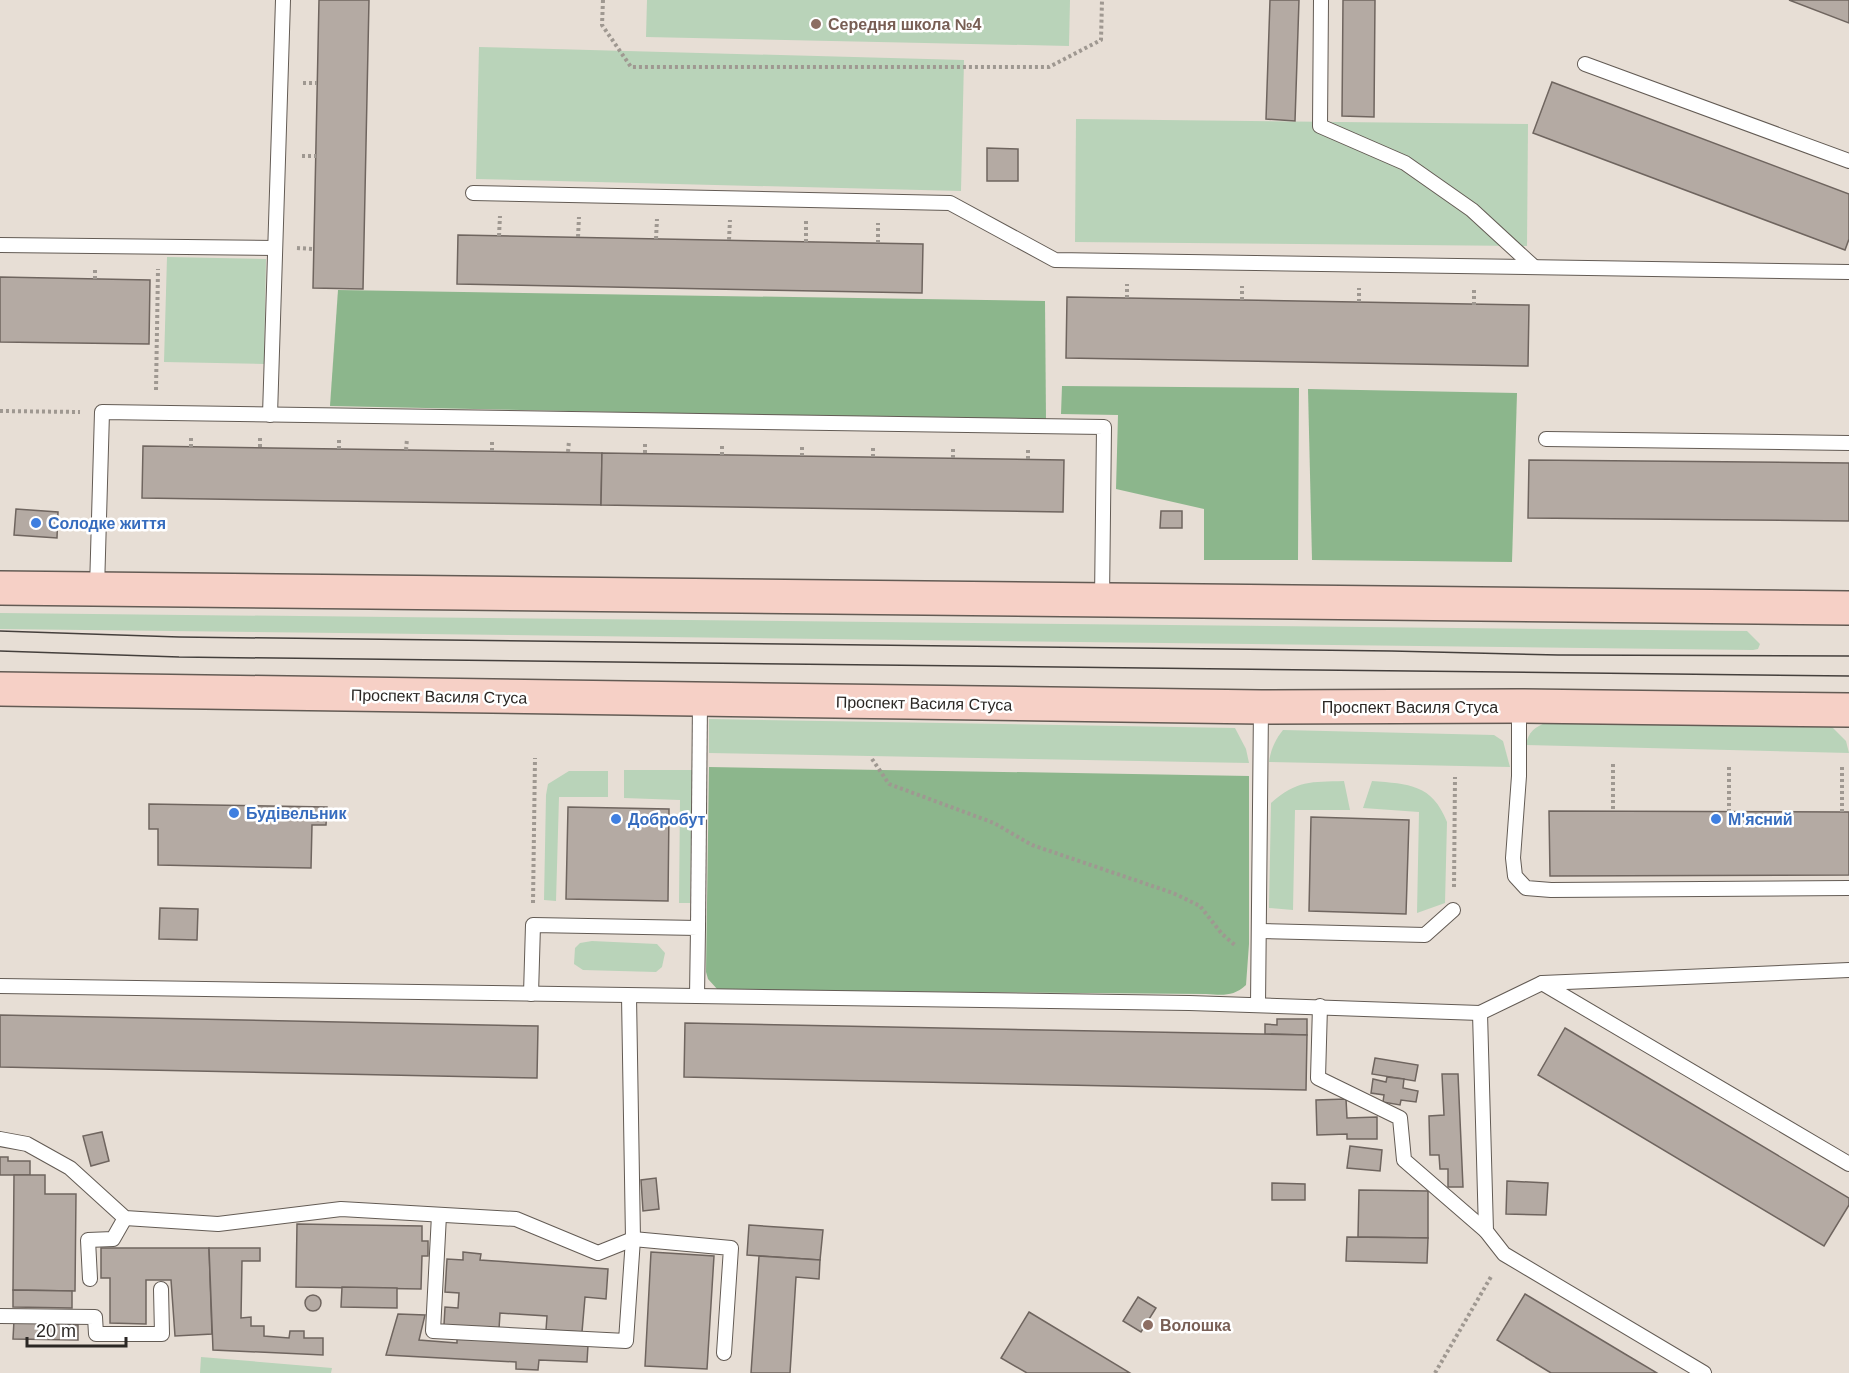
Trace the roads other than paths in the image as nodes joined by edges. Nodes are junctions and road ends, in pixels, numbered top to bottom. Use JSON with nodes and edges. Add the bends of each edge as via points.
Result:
{"nodes":[{"id":1,"x":283,"y":0,"type":"edge"},
{"id":2,"x":1321,"y":0,"type":"edge"},
{"id":3,"x":1585,"y":64,"type":"dead end"},
{"id":4,"x":1849,"y":161,"type":"edge"},
{"id":5,"x":473,"y":193,"type":"dead end"},
{"id":6,"x":0,"y":245,"type":"edge"},
{"id":7,"x":275,"y":248,"type":"junction"},
{"id":8,"x":1533,"y":267,"type":"junction"},
{"id":9,"x":1849,"y":273,"type":"edge"},
{"id":10,"x":270,"y":415,"type":"junction"},
{"id":11,"x":1546,"y":439,"type":"dead end"},
{"id":12,"x":1849,"y":443,"type":"edge"},
{"id":13,"x":0,"y":588,"type":"edge"},
{"id":14,"x":97,"y":589,"type":"junction"},
{"id":15,"x":1102,"y":600,"type":"junction"},
{"id":16,"x":1849,"y":608,"type":"edge"},
{"id":17,"x":0,"y":689,"type":"edge"},
{"id":18,"x":700,"y":700,"type":"junction"},
{"id":19,"x":1519,"y":706,"type":"junction"},
{"id":20,"x":1261,"y":707,"type":"junction"},
{"id":21,"x":1849,"y":710,"type":"edge"},
{"id":22,"x":1849,"y":888,"type":"edge"},
{"id":23,"x":1453,"y":910,"type":"road end"},
{"id":24,"x":698,"y":928,"type":"junction"},
{"id":25,"x":1259,"y":931,"type":"junction"},
{"id":26,"x":1849,"y":970,"type":"edge"},
{"id":27,"x":1542,"y":983,"type":"junction"},
{"id":28,"x":0,"y":986,"type":"edge"},
{"id":29,"x":531,"y":994,"type":"junction"},
{"id":30,"x":629,"y":996,"type":"junction"},
{"id":31,"x":697,"y":996,"type":"junction"},
{"id":32,"x":1258,"y":1005,"type":"junction"},
{"id":33,"x":1320,"y":1006,"type":"junction"},
{"id":34,"x":1480,"y":1013,"type":"junction"},
{"id":35,"x":0,"y":1139,"type":"edge"},
{"id":36,"x":1849,"y":1164,"type":"edge"},
{"id":37,"x":439,"y":1215,"type":"junction"},
{"id":38,"x":125,"y":1218,"type":"junction"},
{"id":39,"x":1486,"y":1231,"type":"junction"},
{"id":40,"x":633,"y":1239,"type":"junction"},
{"id":41,"x":90,"y":1279,"type":"dead end"},
{"id":42,"x":161,"y":1289,"type":"dead end"},
{"id":43,"x":0,"y":1316,"type":"edge"},
{"id":44,"x":724,"y":1353,"type":"dead end"},
{"id":45,"x":1704,"y":1373,"type":"edge"}],
"edges":[{"from":1,"to":7,"type":"lane"},
{"from":2,"to":8,"type":"lane","via":[[1320,126],[1406,163],[1472,210]]},
{"from":3,"to":4,"type":"lane"},
{"from":5,"to":8,"type":"lane","via":[[950,203],[1055,260]]},
{"from":6,"to":7,"type":"lane"},
{"from":7,"to":10,"type":"lane"},
{"from":8,"to":9,"type":"lane"},
{"from":10,"to":14,"type":"lane","via":[[102,412]]},
{"from":10,"to":15,"type":"lane","via":[[1104,427]]},
{"from":11,"to":12,"type":"lane"},
{"from":13,"to":14,"type":"street"},
{"from":14,"to":15,"type":"street"},
{"from":15,"to":16,"type":"street"},
{"from":17,"to":18,"type":"street","name":"Проспект Василя Стуса"},
{"from":18,"to":20,"type":"street","name":"Проспект Василя Стуса"},
{"from":18,"to":24,"type":"lane"},
{"from":19,"to":20,"type":"street","name":"Проспект Василя Стуса"},
{"from":19,"to":21,"type":"street","name":"Проспект Василя Стуса"},
{"from":19,"to":22,"type":"lane","via":[[1513,858],[1515,876],[1526,888]]},
{"from":20,"to":25,"type":"lane"},
{"from":23,"to":25,"type":"lane","via":[[1425,935]]},
{"from":24,"to":29,"type":"lane","via":[[533,925]]},
{"from":24,"to":31,"type":"lane"},
{"from":25,"to":32,"type":"lane"},
{"from":26,"to":27,"type":"lane"},
{"from":27,"to":34,"type":"lane"},
{"from":27,"to":36,"type":"lane"},
{"from":28,"to":29,"type":"lane"},
{"from":29,"to":30,"type":"lane"},
{"from":30,"to":31,"type":"lane"},
{"from":30,"to":40,"type":"lane"},
{"from":31,"to":32,"type":"lane"},
{"from":32,"to":33,"type":"lane"},
{"from":33,"to":34,"type":"lane"},
{"from":33,"to":39,"type":"lane","via":[[1318,1078],[1400,1118],[1404,1160]]},
{"from":34,"to":39,"type":"lane"},
{"from":35,"to":38,"type":"lane","via":[[27,1144],[70,1168]]},
{"from":37,"to":38,"type":"lane","via":[[341,1209],[218,1224]]},
{"from":37,"to":40,"type":"lane","via":[[516,1219],[598,1253]]},
{"from":37,"to":40,"type":"lane","via":[[434,1331],[626,1341]]},
{"from":38,"to":41,"type":"lane","via":[[113,1239],[88,1240]]},
{"from":39,"to":45,"type":"lane","via":[[1504,1254]]},
{"from":40,"to":44,"type":"lane","via":[[731,1248]]},
{"from":42,"to":43,"type":"lane","via":[[162,1334],[96,1334],[95,1317]]}]}
